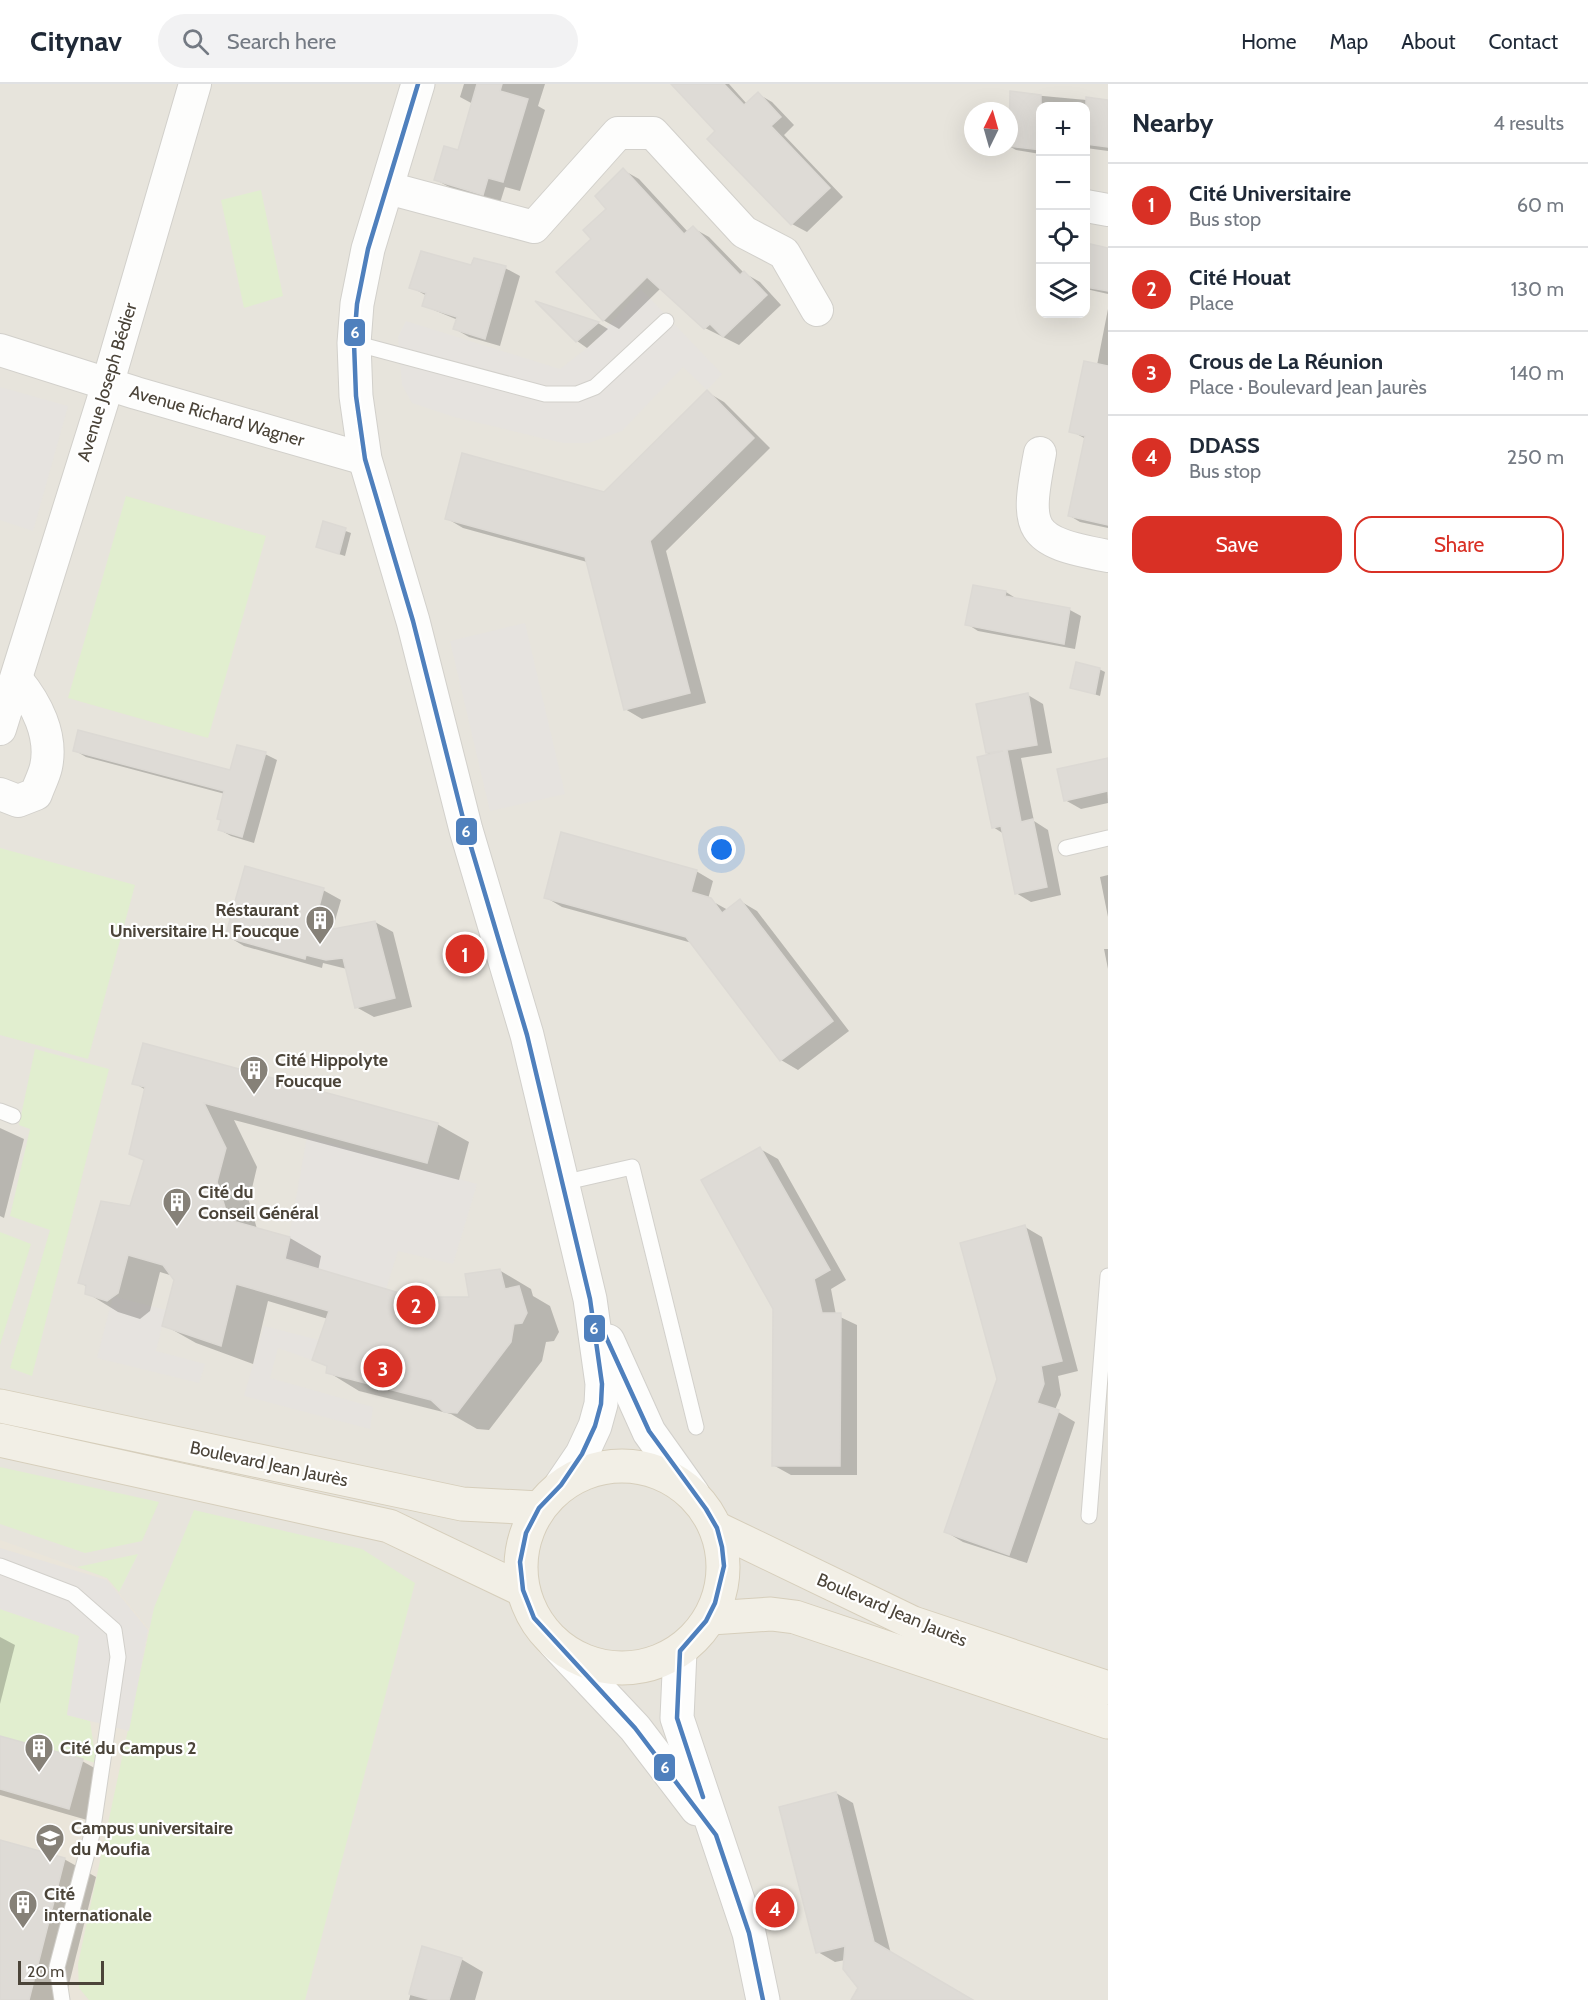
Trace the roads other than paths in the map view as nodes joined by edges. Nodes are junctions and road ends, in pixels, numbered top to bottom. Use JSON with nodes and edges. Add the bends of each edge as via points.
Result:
{"nodes":[{"id":1,"x":195,"y":84,"type":"edge"},
{"id":2,"x":418,"y":84,"type":"edge"},
{"id":3,"x":388,"y":188,"type":"junction"},
{"id":4,"x":1090,"y":207,"type":"edge"},
{"id":5,"x":1108,"y":210,"type":"edge"},
{"id":6,"x":817,"y":310,"type":"dead end"},
{"id":7,"x":666,"y":321,"type":"dead end"},
{"id":8,"x":354,"y":343,"type":"junction"},
{"id":9,"x":0,"y":350,"type":"edge"},
{"id":10,"x":107,"y":384,"type":"junction"},
{"id":11,"x":1040,"y":453,"type":"dead end"},
{"id":12,"x":365,"y":459,"type":"junction"},
{"id":13,"x":1108,"y":556,"type":"edge"},
{"id":14,"x":17,"y":680,"type":"junction"},
{"id":15,"x":0,"y":729,"type":"edge"},
{"id":16,"x":0,"y":794,"type":"edge"},
{"id":17,"x":1108,"y":838,"type":"edge"},
{"id":18,"x":1066,"y":848,"type":"dead end"},
{"id":19,"x":562,"y":1183,"type":"junction"},
{"id":20,"x":1108,"y":1276,"type":"edge"},
{"id":21,"x":590,"y":1299,"type":"junction"},
{"id":22,"x":1103,"y":1403,"type":"edge"},
{"id":23,"x":0,"y":1406,"type":"edge"},
{"id":24,"x":696,"y":1426,"type":"dead end"},
{"id":25,"x":0,"y":1440,"type":"edge"},
{"id":26,"x":693,"y":1494,"type":"junction"},
{"id":27,"x":550,"y":1497,"type":"junction"},
{"id":28,"x":1089,"y":1516,"type":"dead end"},
{"id":29,"x":716,"y":1528,"type":"junction"},
{"id":30,"x":0,"y":1566,"type":"edge"},
{"id":31,"x":523,"y":1590,"type":"junction"},
{"id":32,"x":711,"y":1618,"type":"junction"},
{"id":33,"x":554,"y":1642,"type":"junction"},
{"id":34,"x":680,"y":1652,"type":"junction"},
{"id":35,"x":1108,"y":1688,"type":"edge"},
{"id":36,"x":1108,"y":1722,"type":"edge"},
{"id":37,"x":716,"y":1835,"type":"junction"},
{"id":38,"x":62,"y":2000,"type":"edge"},
{"id":39,"x":763,"y":2000,"type":"edge"}],
"edges":[{"from":1,"to":10,"type":"street","name":"Avenue Joseph Bédier"},
{"from":2,"to":3,"type":"street"},
{"from":3,"to":6,"type":"street","via":[[534,227],[618,133],[653,133],[744,232],[784,253]]},
{"from":3,"to":8,"type":"street","via":[[368,249]]},
{"from":4,"to":5,"type":"street"},
{"from":7,"to":8,"type":"lane","via":[[594,387],[577,394],[545,394]]},
{"from":8,"to":12,"type":"street","via":[[356,396]]},
{"from":9,"to":10,"type":"street","name":"Avenue Richard Wagner"},
{"from":10,"to":12,"type":"street","name":"Avenue Richard Wagner"},
{"from":10,"to":14,"type":"street","name":"Avenue Joseph Bédier"},
{"from":11,"to":13,"type":"street","via":[[1031,501],[1037,529],[1063,548]]},
{"from":12,"to":19,"type":"street","via":[[413,621],[466,830],[527,1035]]},
{"from":14,"to":15,"type":"street","name":"Avenue Joseph Bédier"},
{"from":14,"to":16,"type":"street","via":[[34,701],[45,730],[47,766],[36,794],[18,801]]},
{"from":17,"to":18,"type":"lane"},
{"from":19,"to":21,"type":"street"},
{"from":19,"to":24,"type":"lane","via":[[632,1167]]},
{"from":20,"to":22,"type":"lane"},
{"from":21,"to":26,"type":"street","via":[[649,1432]]},
{"from":21,"to":27,"type":"street","via":[[602,1384],[601,1404],[582,1454]]},
{"from":22,"to":28,"type":"lane"},
{"from":23,"to":27,"type":"main road","name":"Boulevard Jean Jaurès","via":[[462,1504]]},
{"from":25,"to":31,"type":"main road","name":"Boulevard Jean Jaurès","via":[[388,1526]]},
{"from":26,"to":27,"type":"main road","name":"Boulevard Jean Jaurès","via":[[671,1478],[645,1469],[618,1466],[588,1473]]},
{"from":26,"to":29,"type":"main road","name":"Boulevard Jean Jaurès"},
{"from":27,"to":31,"type":"main road","name":"Boulevard Jean Jaurès","via":[[526,1533],[520,1562]]},
{"from":29,"to":32,"type":"main road","name":"Boulevard Jean Jaurès","via":[[724,1558],[722,1589]]},
{"from":29,"to":35,"type":"main road","name":"Boulevard Jean Jaurès","via":[[913,1623]]},
{"from":30,"to":38,"type":"lane","via":[[73,1594],[114,1630],[118,1657],[92,1834],[57,1967]]},
{"from":31,"to":33,"type":"main road","name":"Boulevard Jean Jaurès","via":[[534,1618]]},
{"from":32,"to":34,"type":"main road","name":"Boulevard Jean Jaurès"},
{"from":32,"to":36,"type":"main road","name":"Boulevard Jean Jaurès","via":[[771,1614],[795,1617]]},
{"from":33,"to":34,"type":"main road","name":"Boulevard Jean Jaurès","via":[[582,1660],[615,1669],[649,1665]]},
{"from":33,"to":37,"type":"street","via":[[635,1728]]},
{"from":34,"to":37,"type":"street","via":[[677,1718]]},
{"from":37,"to":39,"type":"street","via":[[749,1933]]}]}
